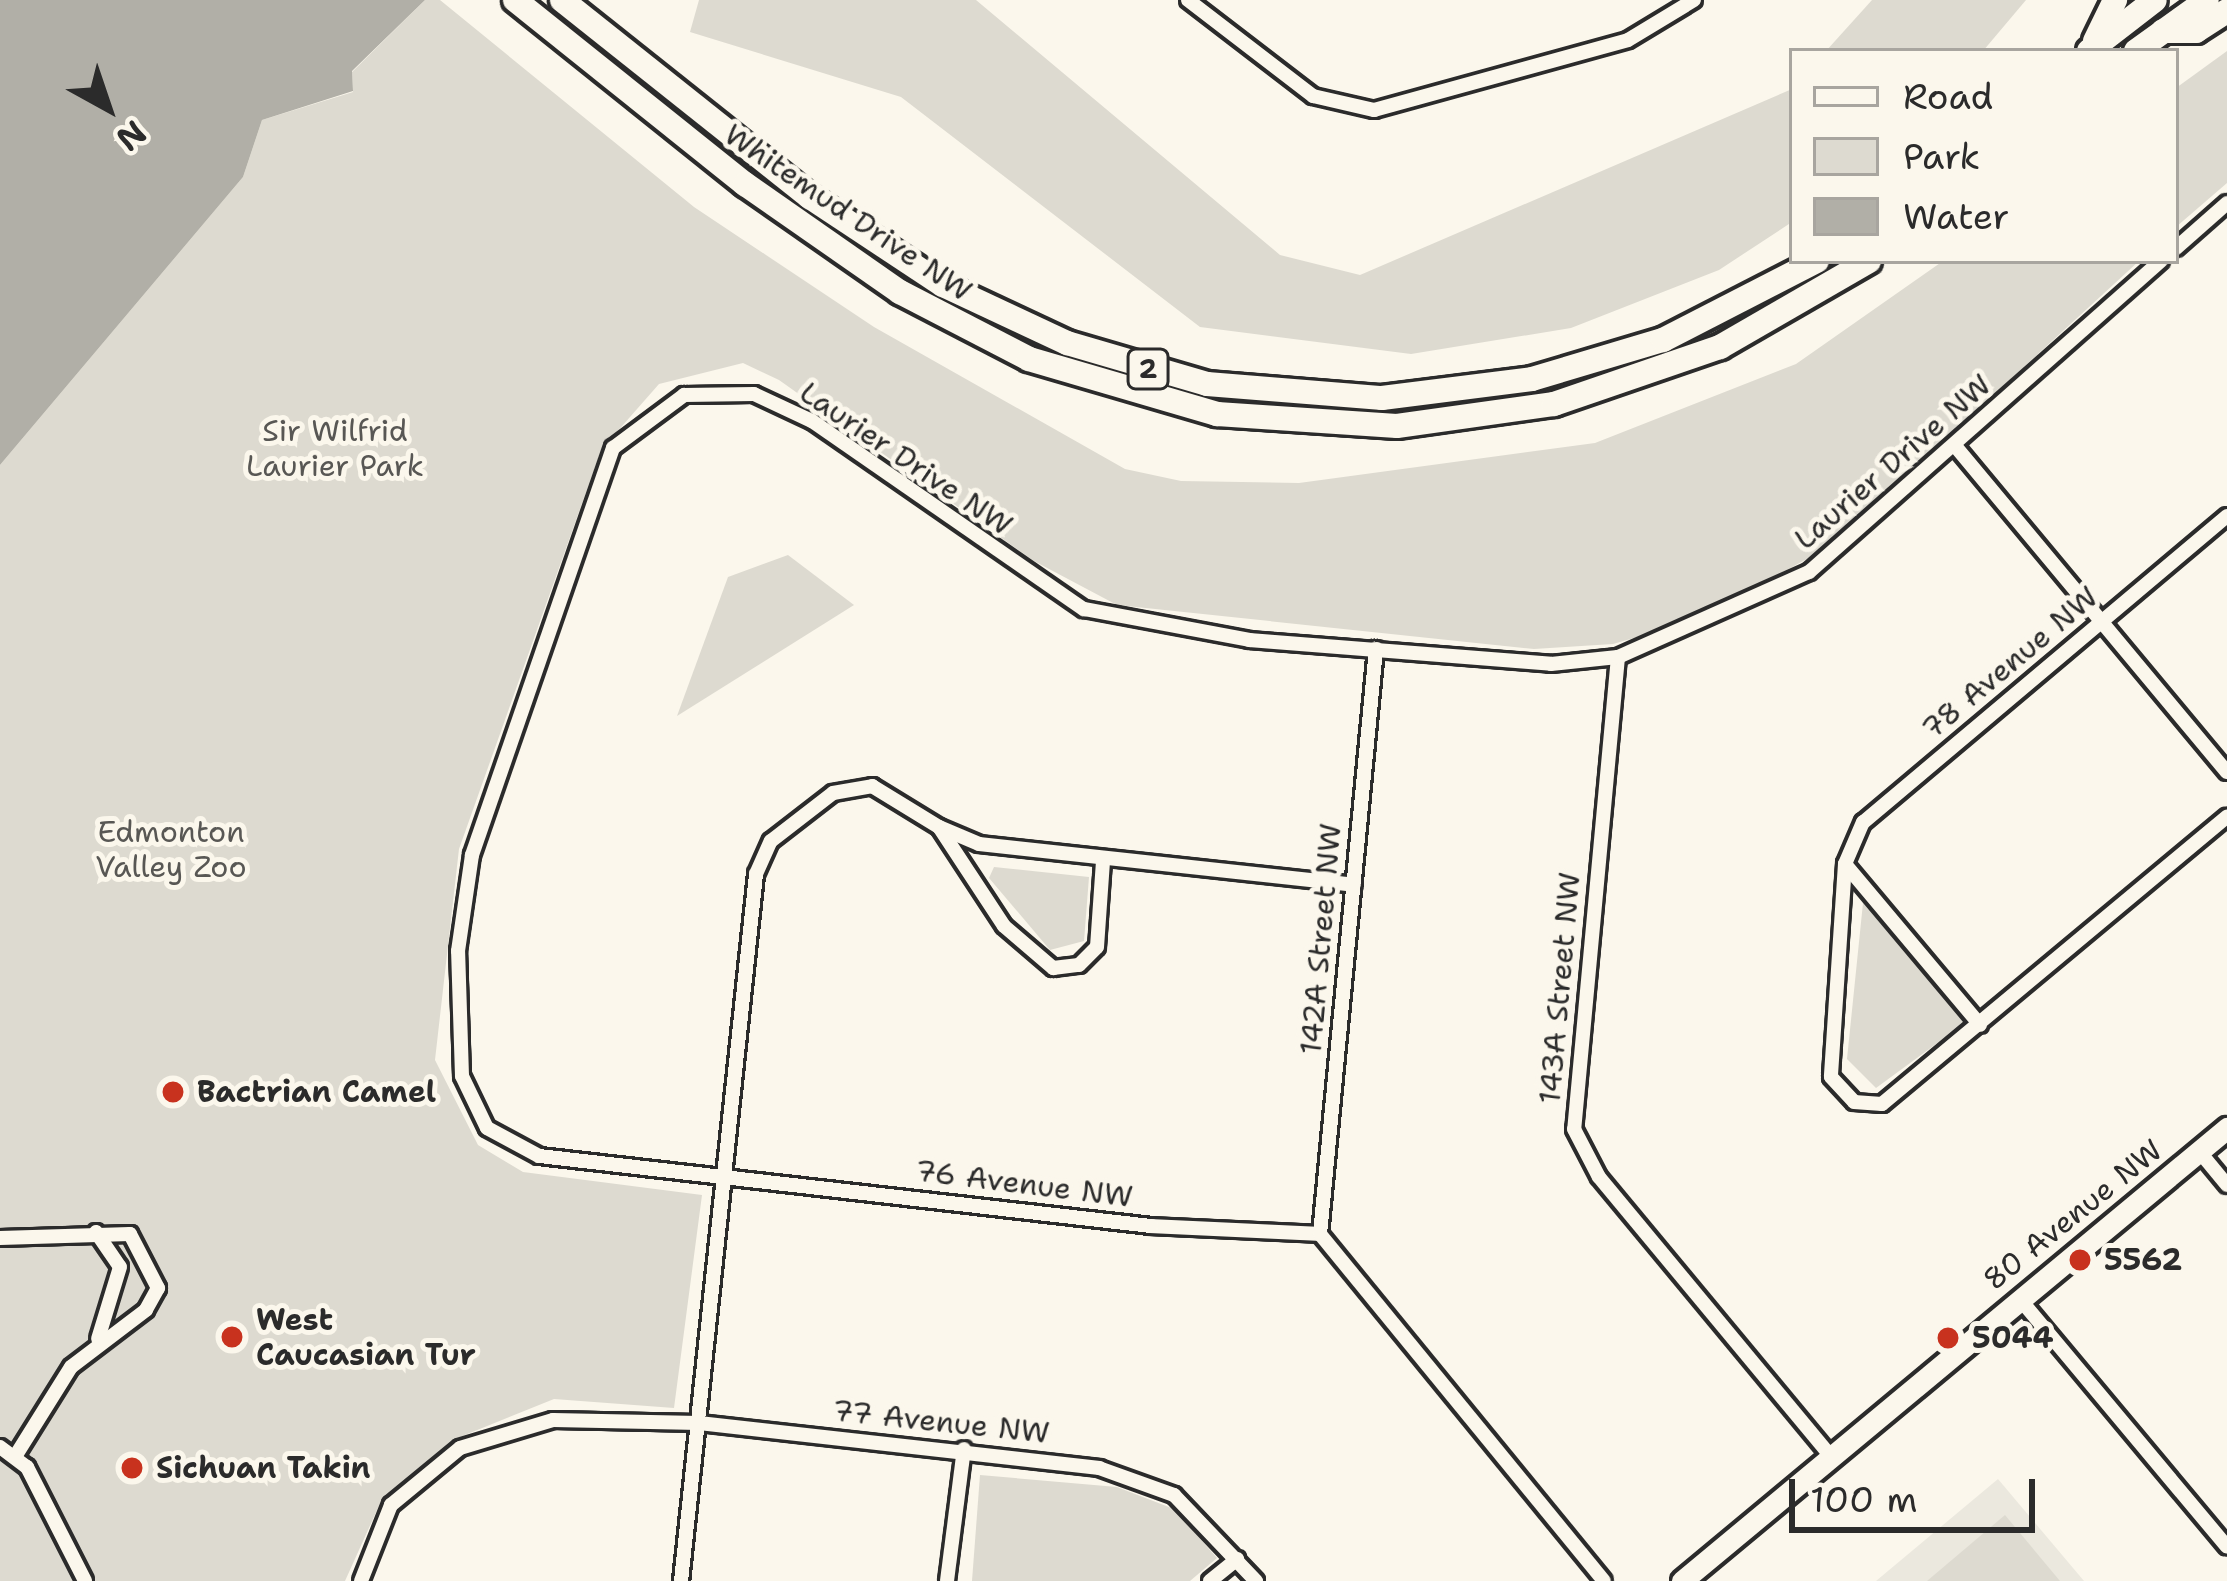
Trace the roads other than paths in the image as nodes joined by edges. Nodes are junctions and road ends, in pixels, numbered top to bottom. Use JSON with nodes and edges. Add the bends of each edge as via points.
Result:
{"nodes":[{"id":1,"x":562,"y":0,"type":"edge"},
{"id":2,"x":1188,"y":0,"type":"edge"},
{"id":3,"x":1694,"y":0,"type":"edge"},
{"id":4,"x":2115,"y":0,"type":"edge"},
{"id":5,"x":2155,"y":0,"type":"edge"},
{"id":6,"x":2207,"y":0,"type":"edge"},
{"id":7,"x":520,"y":5,"type":"edge"},
{"id":8,"x":2227,"y":11,"type":"edge"},
{"id":9,"x":2162,"y":31,"type":"junction"},
{"id":10,"x":2091,"y":48,"type":"edge"},
{"id":11,"x":2093,"y":48,"type":"edge"},
{"id":12,"x":2140,"y":48,"type":"edge"},
{"id":13,"x":2227,"y":203,"type":"edge"},
{"id":14,"x":2179,"y":245,"type":"edge"},
{"id":15,"x":1811,"y":264,"type":"edge"},
{"id":16,"x":1864,"y":264,"type":"edge"},
{"id":17,"x":2159,"y":264,"type":"edge"},
{"id":18,"x":1956,"y":446,"type":"junction"},
{"id":19,"x":2227,"y":516,"type":"edge"},
{"id":20,"x":2101,"y":622,"type":"junction"},
{"id":21,"x":1376,"y":649,"type":"junction"},
{"id":22,"x":1618,"y":657,"type":"junction"},
{"id":23,"x":2227,"y":772,"type":"edge"},
{"id":24,"x":2227,"y":818,"type":"edge"},
{"id":25,"x":939,"y":827,"type":"junction"},
{"id":26,"x":1102,"y":861,"type":"junction"},
{"id":27,"x":1845,"y":864,"type":"junction"},
{"id":28,"x":1354,"y":885,"type":"junction"},
{"id":29,"x":1980,"y":1024,"type":"junction"},
{"id":30,"x":2227,"y":1128,"type":"edge"},
{"id":31,"x":2199,"y":1151,"type":"junction"},
{"id":32,"x":721,"y":1177,"type":"junction"},
{"id":33,"x":2227,"y":1185,"type":"edge"},
{"id":34,"x":86,"y":1228,"type":"junction"},
{"id":35,"x":1321,"y":1234,"type":"junction"},
{"id":36,"x":0,"y":1238,"type":"edge"},
{"id":37,"x":2019,"y":1298,"type":"junction"},
{"id":38,"x":92,"y":1347,"type":"junction"},
{"id":39,"x":699,"y":1423,"type":"junction"},
{"id":40,"x":0,"y":1447,"type":"edge"},
{"id":41,"x":964,"y":1449,"type":"junction"},
{"id":42,"x":1828,"y":1453,"type":"junction"},
{"id":43,"x":16,"y":1455,"type":"junction"},
{"id":44,"x":2227,"y":1547,"type":"edge"},
{"id":45,"x":1237,"y":1559,"type":"junction"},
{"id":46,"x":85,"y":1581,"type":"edge"},
{"id":47,"x":361,"y":1581,"type":"edge"},
{"id":48,"x":681,"y":1581,"type":"edge"},
{"id":49,"x":947,"y":1581,"type":"edge"},
{"id":50,"x":1210,"y":1581,"type":"edge"},
{"id":51,"x":1256,"y":1581,"type":"edge"},
{"id":52,"x":1604,"y":1581,"type":"edge"},
{"id":53,"x":1682,"y":1581,"type":"edge"}],
"edges":[{"from":1,"to":15,"type":"highway","name":"Whitemud Drive NW","number":"2","via":[[810,197],[943,285],[1066,343],[1207,384],[1382,398],[1532,379],[1694,327]]},
{"from":2,"to":3,"type":"street","via":[[1313,96],[1374,110],[1628,40]]},
{"from":4,"to":10,"type":"highway"},
{"from":5,"to":11,"type":"highway"},
{"from":6,"to":9,"type":"highway"},
{"from":7,"to":16,"type":"highway","name":"Whitemud Drive NW","number":"2","via":[[900,292],[1059,371],[1217,415],[1397,426],[1554,404],[1720,347]]},
{"from":8,"to":9,"type":"highway","via":[[2196,31]]},
{"from":9,"to":12,"type":"highway"},
{"from":13,"to":14,"type":"street"},
{"from":17,"to":18,"type":"street","name":"Laurier Drive NW"},
{"from":18,"to":20,"type":"street"},
{"from":18,"to":22,"type":"street","name":"Laurier Drive NW","via":[[1810,572]]},
{"from":19,"to":20,"type":"street","name":"78 Avenue NW"},
{"from":20,"to":23,"type":"street"},
{"from":20,"to":27,"type":"street","name":"78 Avenue NW","via":[[1862,822]]},
{"from":21,"to":22,"type":"street","name":"Laurier Drive NW","via":[[1551,664]]},
{"from":21,"to":28,"type":"street","name":"142A Street NW"},
{"from":21,"to":32,"type":"street","name":"Laurier Drive NW","via":[[1084,609],[812,422],[754,394],[684,395],[644,418],[613,448],[472,855],[458,951],[462,1076],[488,1128],[539,1156]]},
{"from":22,"to":42,"type":"street","name":"143A Street NW","via":[[1574,1129],[1599,1177]]},
{"from":24,"to":29,"type":"street"},
{"from":25,"to":26,"type":"street","via":[[980,844]]},
{"from":25,"to":26,"type":"street","via":[[1004,926],[1053,968],[1079,965],[1097,947]]},
{"from":25,"to":32,"type":"street","via":[[872,786],[833,793],[771,842],[756,874]]},
{"from":26,"to":28,"type":"street"},
{"from":27,"to":29,"type":"street"},
{"from":27,"to":29,"type":"street","via":[[1825,1048],[1831,1076],[1854,1102],[1882,1104]]},
{"from":28,"to":35,"type":"street","name":"142A Street NW"},
{"from":30,"to":31,"type":"street","name":"80 Avenue NW"},
{"from":31,"to":33,"type":"street"},
{"from":31,"to":37,"type":"street","name":"80 Avenue NW"},
{"from":32,"to":35,"type":"street","name":"76 Avenue NW"},
{"from":32,"to":39,"type":"street"},
{"from":34,"to":36,"type":"street"},
{"from":34,"to":38,"type":"street","via":[[111,1242],[120,1267]]},
{"from":34,"to":38,"type":"street","via":[[139,1239],[158,1288],[146,1310]]},
{"from":35,"to":52,"type":"street"},
{"from":37,"to":42,"type":"street","name":"80 Avenue NW"},
{"from":37,"to":44,"type":"street"},
{"from":38,"to":43,"type":"street"},
{"from":39,"to":41,"type":"street","name":"77 Avenue NW"},
{"from":39,"to":47,"type":"street","name":"77 Avenue NW","via":[[554,1420],[460,1448],[391,1505]]},
{"from":39,"to":48,"type":"street"},
{"from":40,"to":43,"type":"street"},
{"from":41,"to":45,"type":"street","name":"77 Avenue NW","via":[[1099,1468],[1174,1495]]},
{"from":41,"to":49,"type":"street"},
{"from":42,"to":53,"type":"street","name":"80 Avenue NW"},
{"from":43,"to":46,"type":"street"},
{"from":45,"to":50,"type":"street"},
{"from":45,"to":51,"type":"street"}]}
